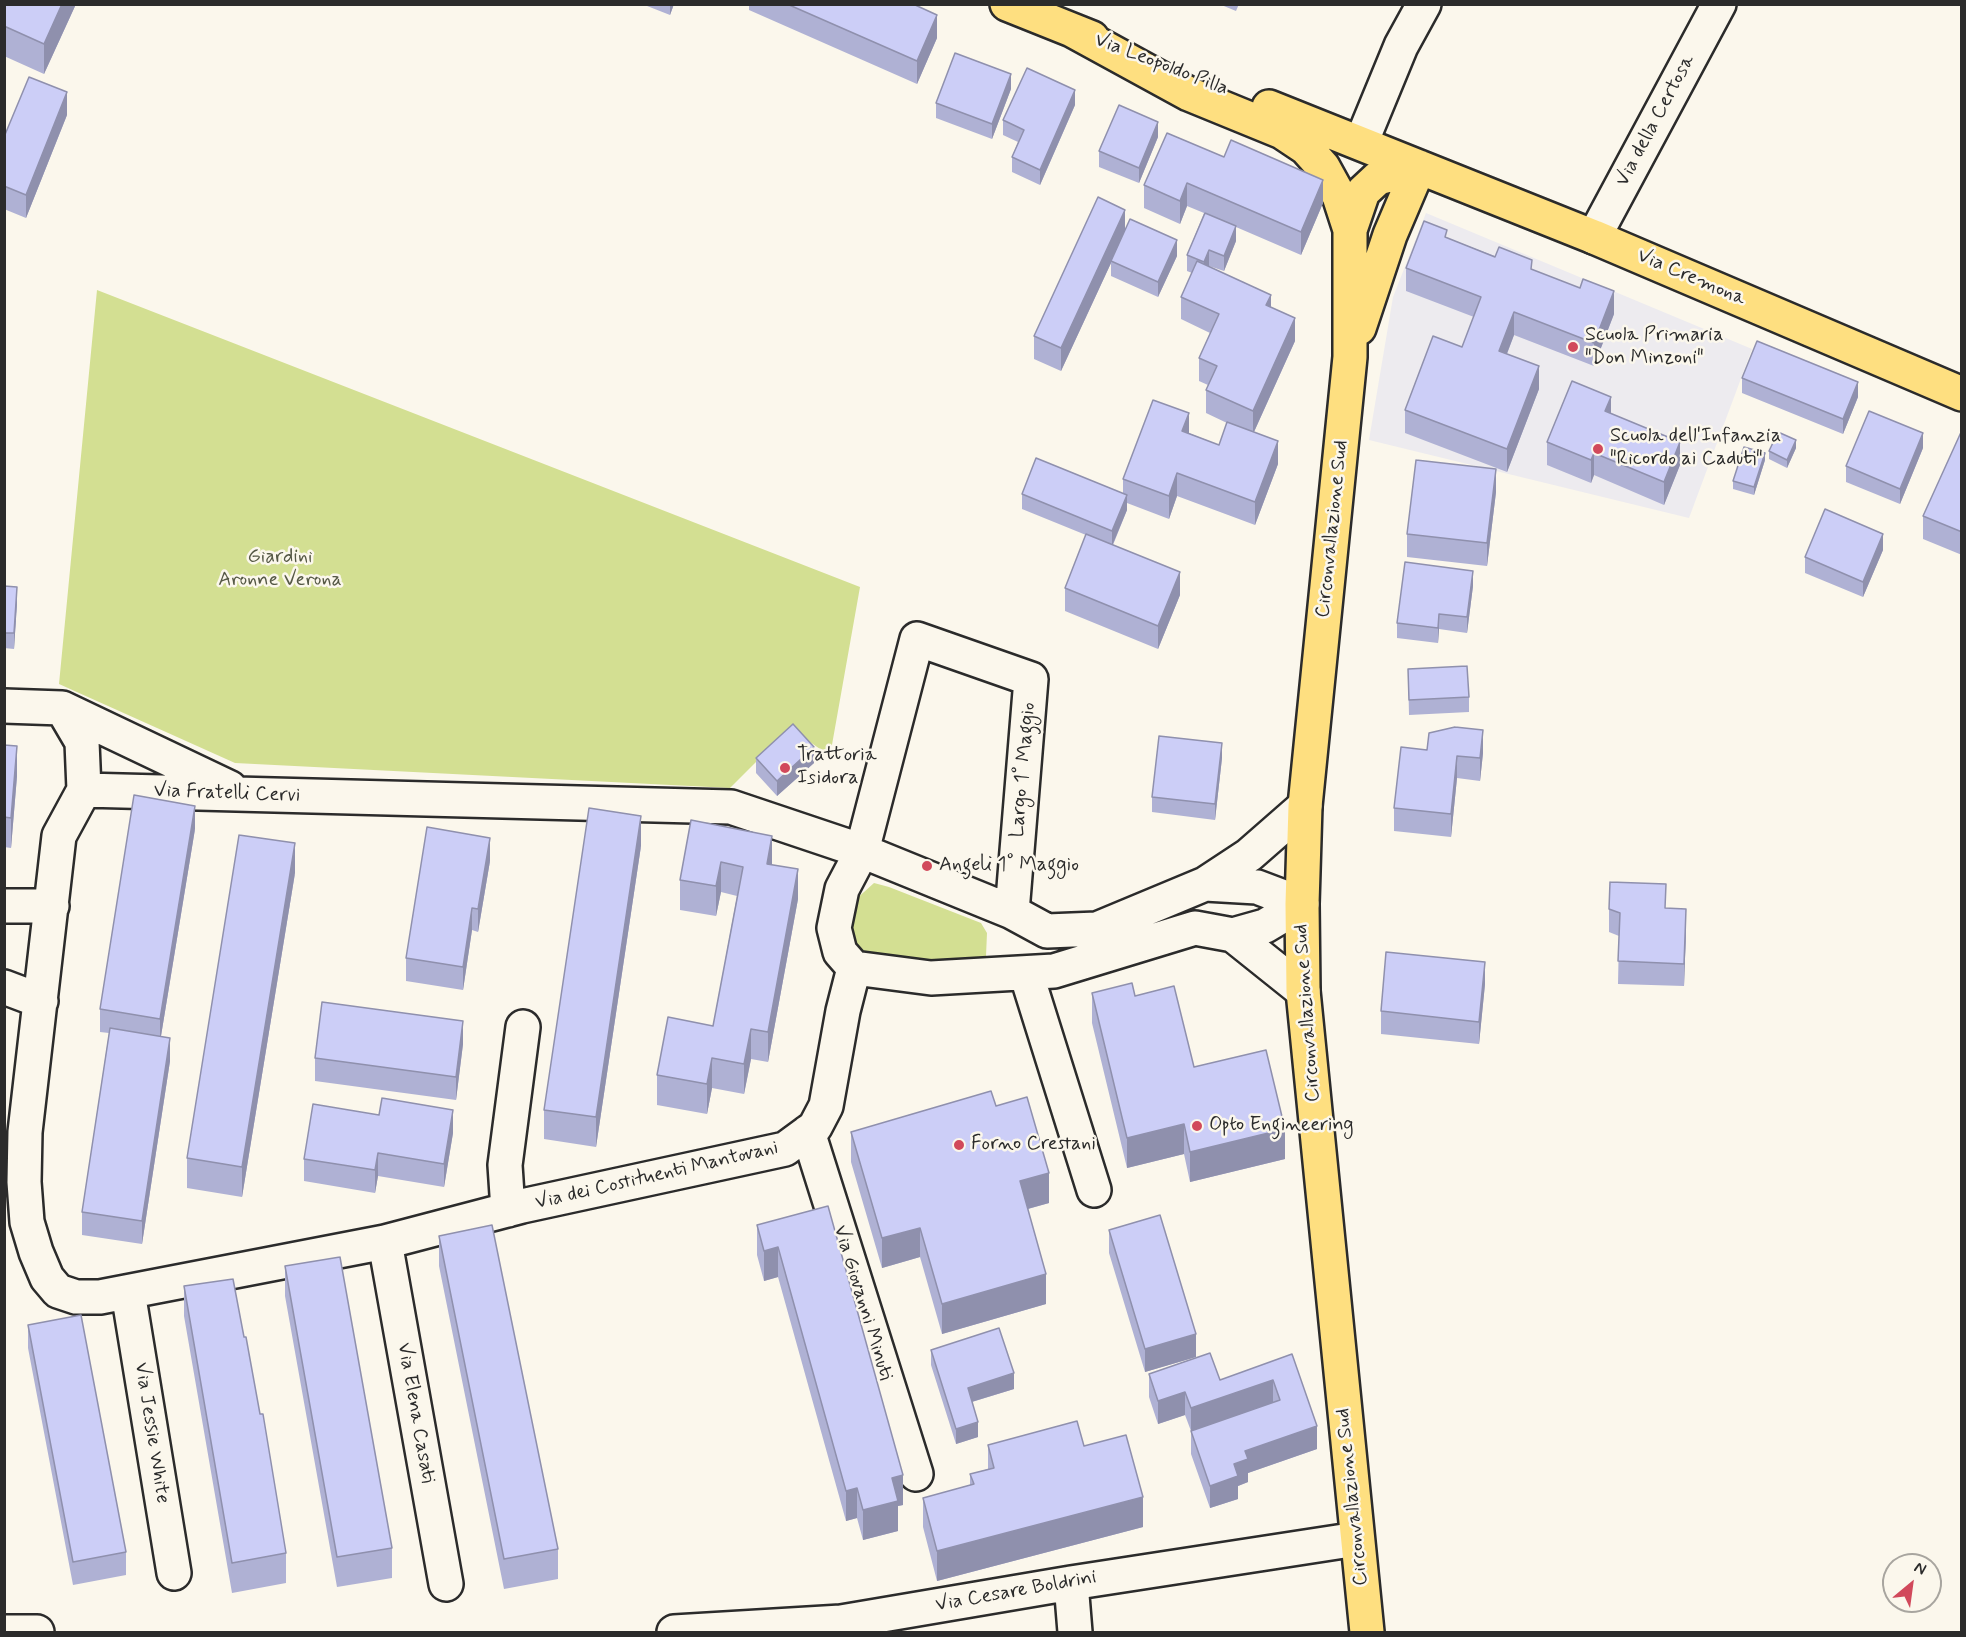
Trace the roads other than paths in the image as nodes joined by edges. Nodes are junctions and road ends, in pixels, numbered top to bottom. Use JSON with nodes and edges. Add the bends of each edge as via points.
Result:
{"nodes":[{"id":1,"x":1007,"y":4,"type":"edge"},
{"id":2,"x":1424,"y":4,"type":"edge"},
{"id":3,"x":1719,"y":4,"type":"edge"},
{"id":4,"x":1072,"y":30,"type":"junction"},
{"id":5,"x":1360,"y":142,"type":"junction"},
{"id":6,"x":1419,"y":167,"type":"junction"},
{"id":7,"x":1350,"y":230,"type":"junction"},
{"id":8,"x":1594,"y":237,"type":"junction"},
{"id":9,"x":1350,"y":357,"type":"junction"},
{"id":10,"x":1962,"y":394,"type":"edge"},
{"id":11,"x":4,"y":706,"type":"edge"},
{"id":12,"x":62,"y":708,"type":"junction"},
{"id":13,"x":84,"y":790,"type":"junction"},
{"id":14,"x":243,"y":794,"type":"junction"},
{"id":15,"x":1305,"y":806,"type":"junction"},
{"id":16,"x":862,"y":852,"type":"junction"},
{"id":17,"x":1205,"y":884,"type":"junction"},
{"id":18,"x":1302,"y":904,"type":"junction"},
{"id":19,"x":4,"y":906,"type":"edge"},
{"id":20,"x":52,"y":906,"type":"junction"},
{"id":21,"x":1012,"y":912,"type":"junction"},
{"id":22,"x":1233,"y":935,"type":"junction"},
{"id":23,"x":854,"y":968,"type":"junction"},
{"id":24,"x":1026,"y":973,"type":"junction"},
{"id":25,"x":4,"y":987,"type":"edge"},
{"id":26,"x":1303,"y":991,"type":"junction"},
{"id":27,"x":41,"y":1001,"type":"junction"},
{"id":28,"x":523,"y":1027,"type":"dead end"},
{"id":29,"x":808,"y":1132,"type":"junction"},
{"id":30,"x":1094,"y":1190,"type":"dead end"},
{"id":31,"x":508,"y":1210,"type":"junction"},
{"id":32,"x":385,"y":1242,"type":"junction"},
{"id":33,"x":128,"y":1292,"type":"junction"},
{"id":34,"x":916,"y":1474,"type":"dead end"},
{"id":35,"x":1357,"y":1539,"type":"junction"},
{"id":36,"x":174,"y":1573,"type":"dead end"},
{"id":37,"x":1071,"y":1582,"type":"junction"},
{"id":38,"x":446,"y":1584,"type":"dead end"},
{"id":39,"x":4,"y":1632,"type":"edge"},
{"id":40,"x":37,"y":1632,"type":"edge"},
{"id":41,"x":674,"y":1632,"type":"edge"},
{"id":42,"x":1075,"y":1632,"type":"edge"},
{"id":43,"x":1367,"y":1632,"type":"edge"}],
"edges":[{"from":1,"to":4,"type":"main road","name":"Via Leopoldo Pilla"},
{"from":2,"to":5,"type":"street","via":[[1401,46]]},
{"from":3,"to":8,"type":"street","name":"Via della Certosa"},
{"from":4,"to":5,"type":"main road","name":"Via Leopoldo Pilla"},
{"from":4,"to":7,"type":"main road","name":"Circonvallazione Sud","via":[[1189,94],[1282,132],[1306,148],[1323,167],[1339,196]]},
{"from":5,"to":6,"type":"main road","name":"Via Cremona"},
{"from":6,"to":7,"type":"main road","name":"Circonvallazione Sud","via":[[1378,178],[1363,192]]},
{"from":6,"to":8,"type":"main road","name":"Via Cremona"},
{"from":6,"to":9,"type":"main road","name":"Circonvallazione Sud","via":[[1390,236]]},
{"from":7,"to":9,"type":"main road","name":"Circonvallazione Sud"},
{"from":8,"to":10,"type":"main road","name":"Via Cremona"},
{"from":9,"to":15,"type":"main road","name":"Circonvallazione Sud"},
{"from":11,"to":12,"type":"street"},
{"from":12,"to":13,"type":"street","via":[[82,742]]},
{"from":12,"to":14,"type":"street"},
{"from":13,"to":14,"type":"street","name":"Via Fratelli Cervi"},
{"from":13,"to":20,"type":"street","via":[[59,836]]},
{"from":14,"to":16,"type":"street","name":"Via Fratelli Cervi","via":[[731,807]]},
{"from":15,"to":17,"type":"street","via":[[1249,855]]},
{"from":15,"to":18,"type":"main road","name":"Circonvallazione Sud"},
{"from":16,"to":21,"type":"street"},
{"from":16,"to":21,"type":"street","name":"Largo 1° Maggio","via":[[917,639],[1031,679]]},
{"from":16,"to":23,"type":"street","name":"Largo 1° Maggio","via":[[842,889],[834,928],[840,952]]},
{"from":17,"to":18,"type":"street","via":[[1257,887]]},
{"from":17,"to":21,"type":"street","via":[[1097,929],[1047,931]]},
{"from":18,"to":22,"type":"street","via":[[1265,926]]},
{"from":18,"to":26,"type":"main road","name":"Circonvallazione Sud"},
{"from":19,"to":20,"type":"street"},
{"from":20,"to":27,"type":"street"},
{"from":22,"to":24,"type":"street","via":[[1195,928],[1054,971]]},
{"from":22,"to":26,"type":"street"},
{"from":23,"to":24,"type":"street","via":[[931,978]]},
{"from":23,"to":29,"type":"street","name":"Via dei Costituenti Mantovani","via":[[826,1106]]},
{"from":24,"to":30,"type":"street"},
{"from":25,"to":27,"type":"street"},
{"from":26,"to":35,"type":"main road","name":"Circonvallazione Sud"},
{"from":27,"to":33,"type":"street","name":"Via dei Costituenti Mantovani","via":[[26,1132],[27,1222],[47,1278],[58,1291],[75,1297],[100,1298]]},
{"from":28,"to":31,"type":"street","name":"Via dei Costituenti Mantovani","via":[[505,1165]]},
{"from":29,"to":31,"type":"street","name":"Via dei Costituenti Mantovani","via":[[785,1149]]},
{"from":29,"to":34,"type":"street","name":"Via Giovanni Minuti"},
{"from":31,"to":32,"type":"street","name":"Via dei Costituenti Mantovani"},
{"from":32,"to":33,"type":"street","name":"Via dei Costituenti Mantovani"},
{"from":32,"to":38,"type":"street","name":"Via Elena Casati"},
{"from":33,"to":36,"type":"street","name":"Via Jessie White"},
{"from":35,"to":37,"type":"street","name":"Via Cesare Boldrini"},
{"from":35,"to":43,"type":"main road","name":"Circonvallazione Sud"},
{"from":37,"to":41,"type":"street","name":"Via Cesare Boldrini","via":[[841,1622]]},
{"from":37,"to":42,"type":"street"},
{"from":39,"to":40,"type":"street"}]}
